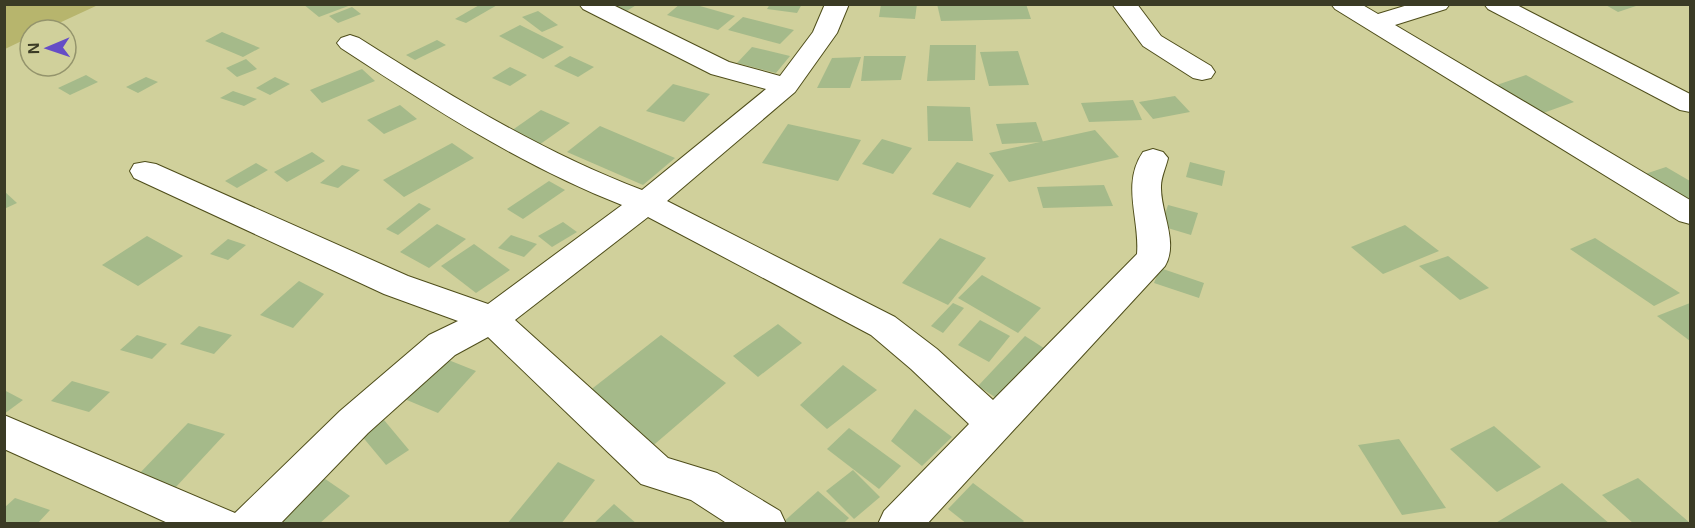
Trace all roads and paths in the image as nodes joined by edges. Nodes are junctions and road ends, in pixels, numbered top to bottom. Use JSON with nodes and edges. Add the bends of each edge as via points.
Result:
{"nodes":[{"id":1,"x":591,"y":4,"type":"edge"},
{"id":2,"x":837,"y":4,"type":"edge"},
{"id":3,"x":1124,"y":4,"type":"edge"},
{"id":4,"x":1343,"y":4,"type":"edge"},
{"id":5,"x":1438,"y":4,"type":"edge"},
{"id":6,"x":1496,"y":4,"type":"edge"},
{"id":7,"x":1375,"y":23,"type":"junction"},
{"id":8,"x":350,"y":43,"type":"dead end"},
{"id":9,"x":1202,"y":72,"type":"dead end"},
{"id":10,"x":786,"y":86,"type":"junction"},
{"id":11,"x":1690,"y":104,"type":"edge"},
{"id":12,"x":1153,"y":158,"type":"dead end"},
{"id":13,"x":145,"y":171,"type":"dead end"},
{"id":14,"x":646,"y":203,"type":"junction"},
{"id":15,"x":1690,"y":214,"type":"edge"},
{"id":16,"x":492,"y":319,"type":"junction"},
{"id":17,"x":994,"y":424,"type":"junction"},
{"id":18,"x":4,"y":432,"type":"edge"},
{"id":19,"x":219,"y":524,"type":"edge"},
{"id":20,"x":251,"y":524,"type":"edge"},
{"id":21,"x":765,"y":524,"type":"edge"},
{"id":22,"x":899,"y":524,"type":"edge"}],
"edges":[{"from":1,"to":10,"type":"street","via":[[720,68]]},
{"from":2,"to":10,"type":"street","via":[[825,33]]},
{"from":3,"to":9,"type":"street","via":[[1152,41]]},
{"from":4,"to":7,"type":"street"},
{"from":5,"to":7,"type":"street"},
{"from":6,"to":11,"type":"street"},
{"from":7,"to":15,"type":"street"},
{"from":8,"to":14,"type":"street","via":[[435,98],[581,178]]},
{"from":10,"to":14,"type":"street"},
{"from":12,"to":17,"type":"street","via":[[1146,186],[1153,258]]},
{"from":13,"to":16,"type":"street","via":[[396,285]]},
{"from":14,"to":16,"type":"street"},
{"from":14,"to":17,"type":"street","via":[[883,326]]},
{"from":16,"to":20,"type":"street","via":[[442,345],[354,422]]},
{"from":16,"to":21,"type":"street","via":[[655,472],[703,486]]},
{"from":17,"to":22,"type":"street"},
{"from":18,"to":19,"type":"street"}]}
